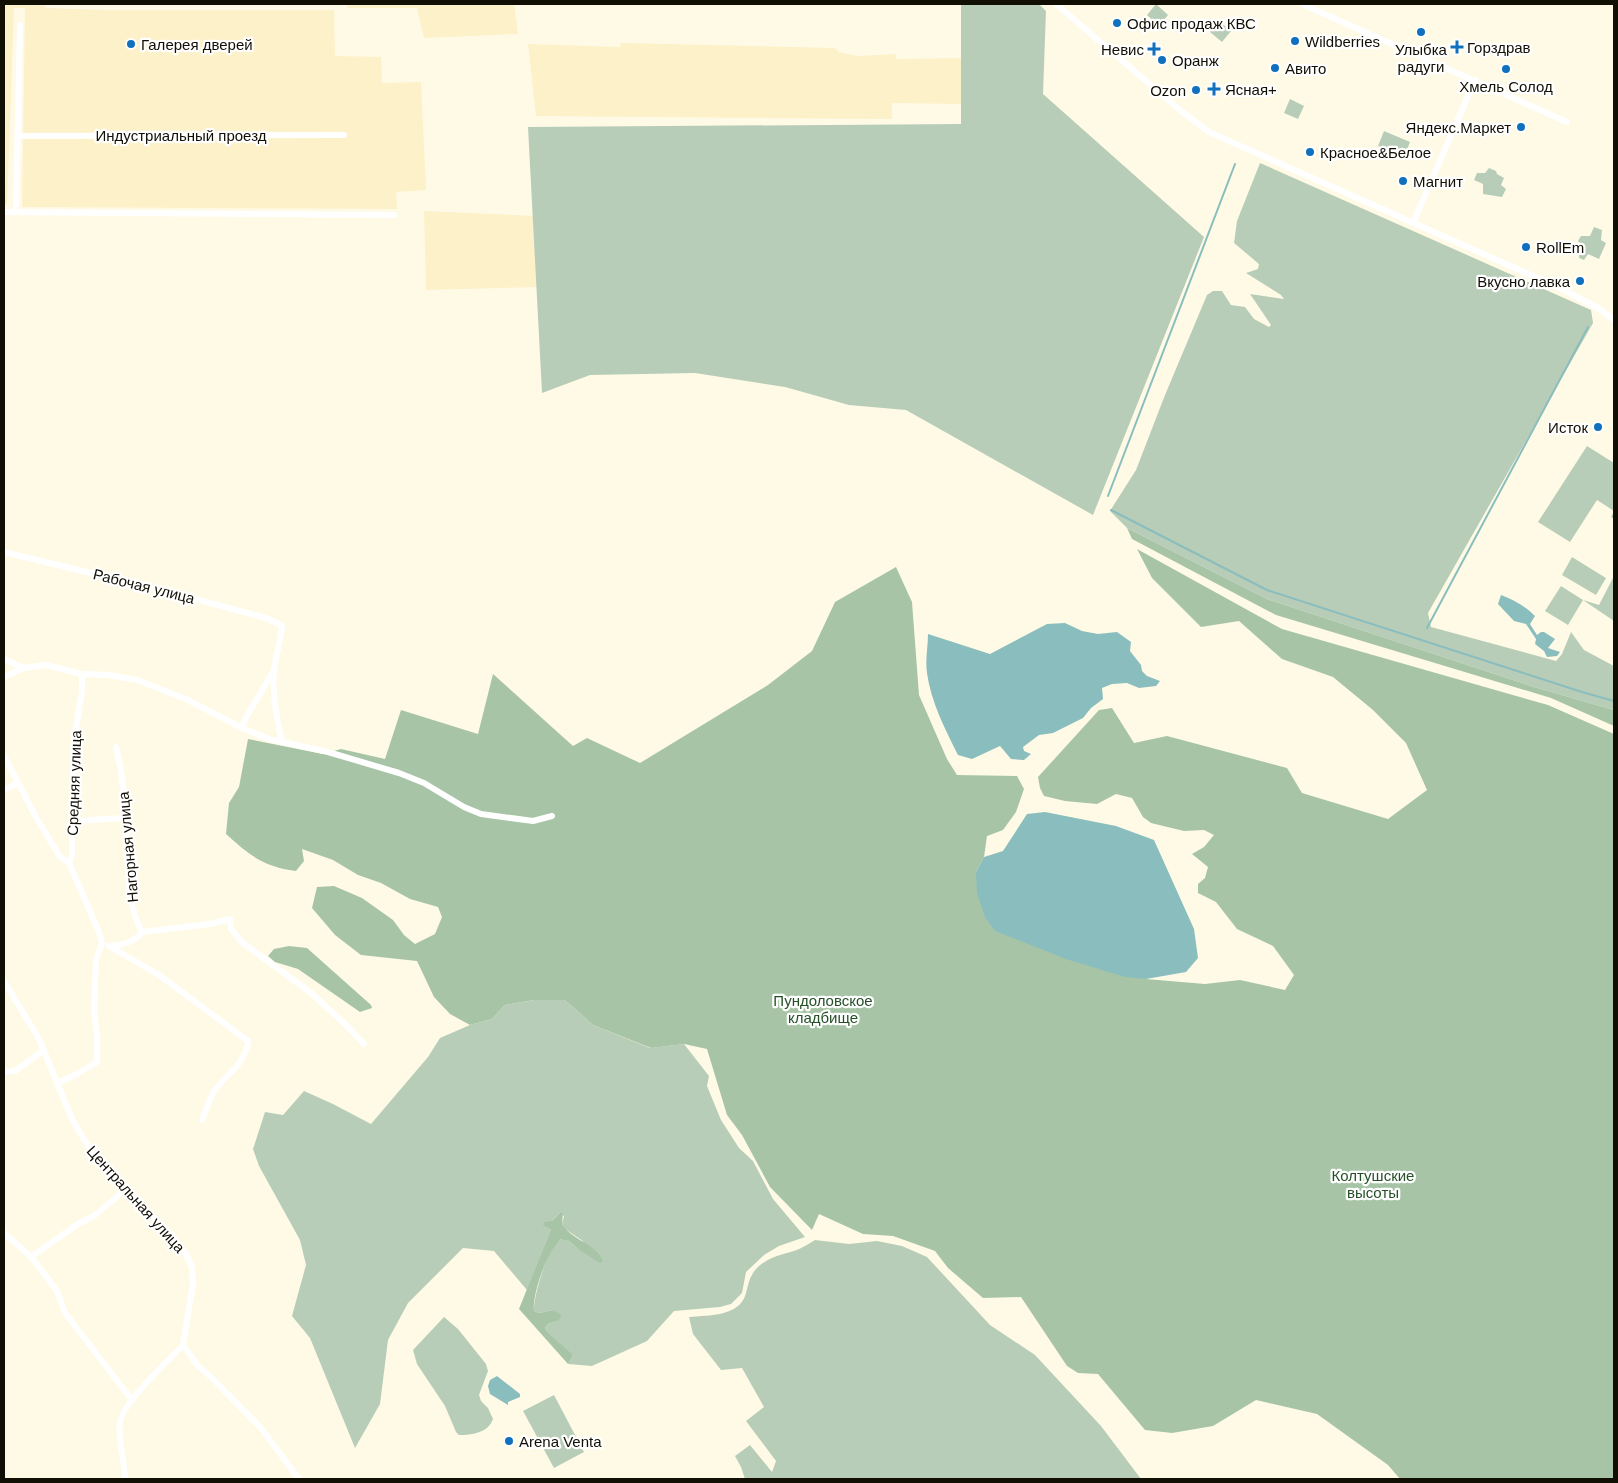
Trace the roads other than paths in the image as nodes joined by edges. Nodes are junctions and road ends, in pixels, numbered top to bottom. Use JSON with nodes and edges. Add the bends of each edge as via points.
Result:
{"nodes":[{"id":1,"x":1056,"y":4,"type":"edge"},
{"id":2,"x":1302,"y":4,"type":"edge"},
{"id":3,"x":20,"y":25,"type":"dead end"},
{"id":4,"x":1475,"y":80,"type":"junction"},
{"id":5,"x":1567,"y":122,"type":"dead end"},
{"id":6,"x":344,"y":135,"type":"dead end"},
{"id":7,"x":17,"y":136,"type":"junction"},
{"id":8,"x":4,"y":212,"type":"edge"},
{"id":9,"x":16,"y":212,"type":"junction"},
{"id":10,"x":394,"y":216,"type":"dead end"},
{"id":11,"x":1413,"y":223,"type":"junction"},
{"id":12,"x":1614,"y":320,"type":"edge"},
{"id":13,"x":4,"y":552,"type":"edge"},
{"id":14,"x":4,"y":659,"type":"edge"},
{"id":15,"x":24,"y":668,"type":"junction"},
{"id":16,"x":274,"y":670,"type":"junction"},
{"id":17,"x":82,"y":674,"type":"junction"},
{"id":18,"x":4,"y":677,"type":"edge"},
{"id":19,"x":242,"y":728,"type":"junction"},
{"id":20,"x":282,"y":742,"type":"junction"},
{"id":21,"x":116,"y":747,"type":"dead end"},
{"id":22,"x":4,"y":756,"type":"edge"},
{"id":23,"x":18,"y":783,"type":"junction"},
{"id":24,"x":4,"y":790,"type":"edge"},
{"id":25,"x":552,"y":816,"type":"dead end"},
{"id":26,"x":126,"y":818,"type":"junction"},
{"id":27,"x":73,"y":821,"type":"junction"},
{"id":28,"x":69,"y":863,"type":"junction"},
{"id":29,"x":142,"y":932,"type":"junction"},
{"id":30,"x":105,"y":944,"type":"junction"},
{"id":31,"x":4,"y":981,"type":"edge"},
{"id":32,"x":364,"y":1044,"type":"dead end"},
{"id":33,"x":44,"y":1050,"type":"junction"},
{"id":34,"x":4,"y":1072,"type":"edge"},
{"id":35,"x":58,"y":1083,"type":"junction"},
{"id":36,"x":202,"y":1120,"type":"dead end"},
{"id":37,"x":125,"y":1190,"type":"junction"},
{"id":38,"x":4,"y":1233,"type":"edge"},
{"id":39,"x":31,"y":1257,"type":"junction"},
{"id":40,"x":183,"y":1345,"type":"junction"},
{"id":41,"x":132,"y":1400,"type":"junction"},
{"id":42,"x":125,"y":1479,"type":"edge"},
{"id":43,"x":298,"y":1479,"type":"edge"}],
"edges":[{"from":1,"to":11,"type":"street","via":[[1181,112],[1209,132]]},
{"from":2,"to":4,"type":"street"},
{"from":3,"to":7,"type":"street"},
{"from":4,"to":5,"type":"street"},
{"from":4,"to":11,"type":"street"},
{"from":6,"to":7,"type":"street","name":"Индустриальный проезд"},
{"from":7,"to":9,"type":"street"},
{"from":8,"to":9,"type":"street"},
{"from":9,"to":10,"type":"street"},
{"from":11,"to":12,"type":"street","via":[[1560,288]]},
{"from":13,"to":16,"type":"street","name":"Рабочая улица","via":[[269,619],[282,626]]},
{"from":14,"to":15,"type":"street"},
{"from":15,"to":17,"type":"street","via":[[46,666]]},
{"from":15,"to":18,"type":"street"},
{"from":16,"to":19,"type":"street"},
{"from":16,"to":20,"type":"street","via":[[273,692]]},
{"from":17,"to":19,"type":"street","via":[[138,680],[186,698]]},
{"from":17,"to":27,"type":"street","name":"Средняя улица","via":[[73,748]]},
{"from":19,"to":20,"type":"street"},
{"from":20,"to":25,"type":"street","via":[[399,773],[481,814],[533,821]]},
{"from":21,"to":26,"type":"street","name":"Нагорная улица"},
{"from":22,"to":23,"type":"street"},
{"from":23,"to":24,"type":"street"},
{"from":23,"to":28,"type":"street","via":[[60,857]]},
{"from":26,"to":27,"type":"street"},
{"from":26,"to":29,"type":"street","name":"Нагорная улица","via":[[129,890]]},
{"from":27,"to":28,"type":"street","name":"Средняя улица"},
{"from":28,"to":30,"type":"street"},
{"from":29,"to":30,"type":"street","via":[[133,941]]},
{"from":29,"to":32,"type":"street","via":[[230,919],[231,929],[243,943],[311,993]]},
{"from":30,"to":35,"type":"street","via":[[96,960],[97,1062]]},
{"from":30,"to":36,"type":"street","via":[[159,975],[248,1041],[241,1062],[215,1090]]},
{"from":31,"to":33,"type":"street","name":"Центральная улица"},
{"from":33,"to":34,"type":"street","via":[[14,1071]]},
{"from":33,"to":35,"type":"street","name":"Центральная улица"},
{"from":35,"to":37,"type":"street","name":"Центральная улица","via":[[84,1139]]},
{"from":37,"to":39,"type":"street","via":[[94,1216]]},
{"from":37,"to":40,"type":"street","name":"Центральная улица","via":[[172,1235],[192,1267],[193,1283]]},
{"from":38,"to":39,"type":"street"},
{"from":39,"to":41,"type":"street","via":[[58,1293],[65,1313]]},
{"from":40,"to":41,"type":"street"},
{"from":40,"to":43,"type":"street","via":[[198,1366],[260,1428]]},
{"from":41,"to":42,"type":"street","via":[[120,1420],[119,1430]]}]}
